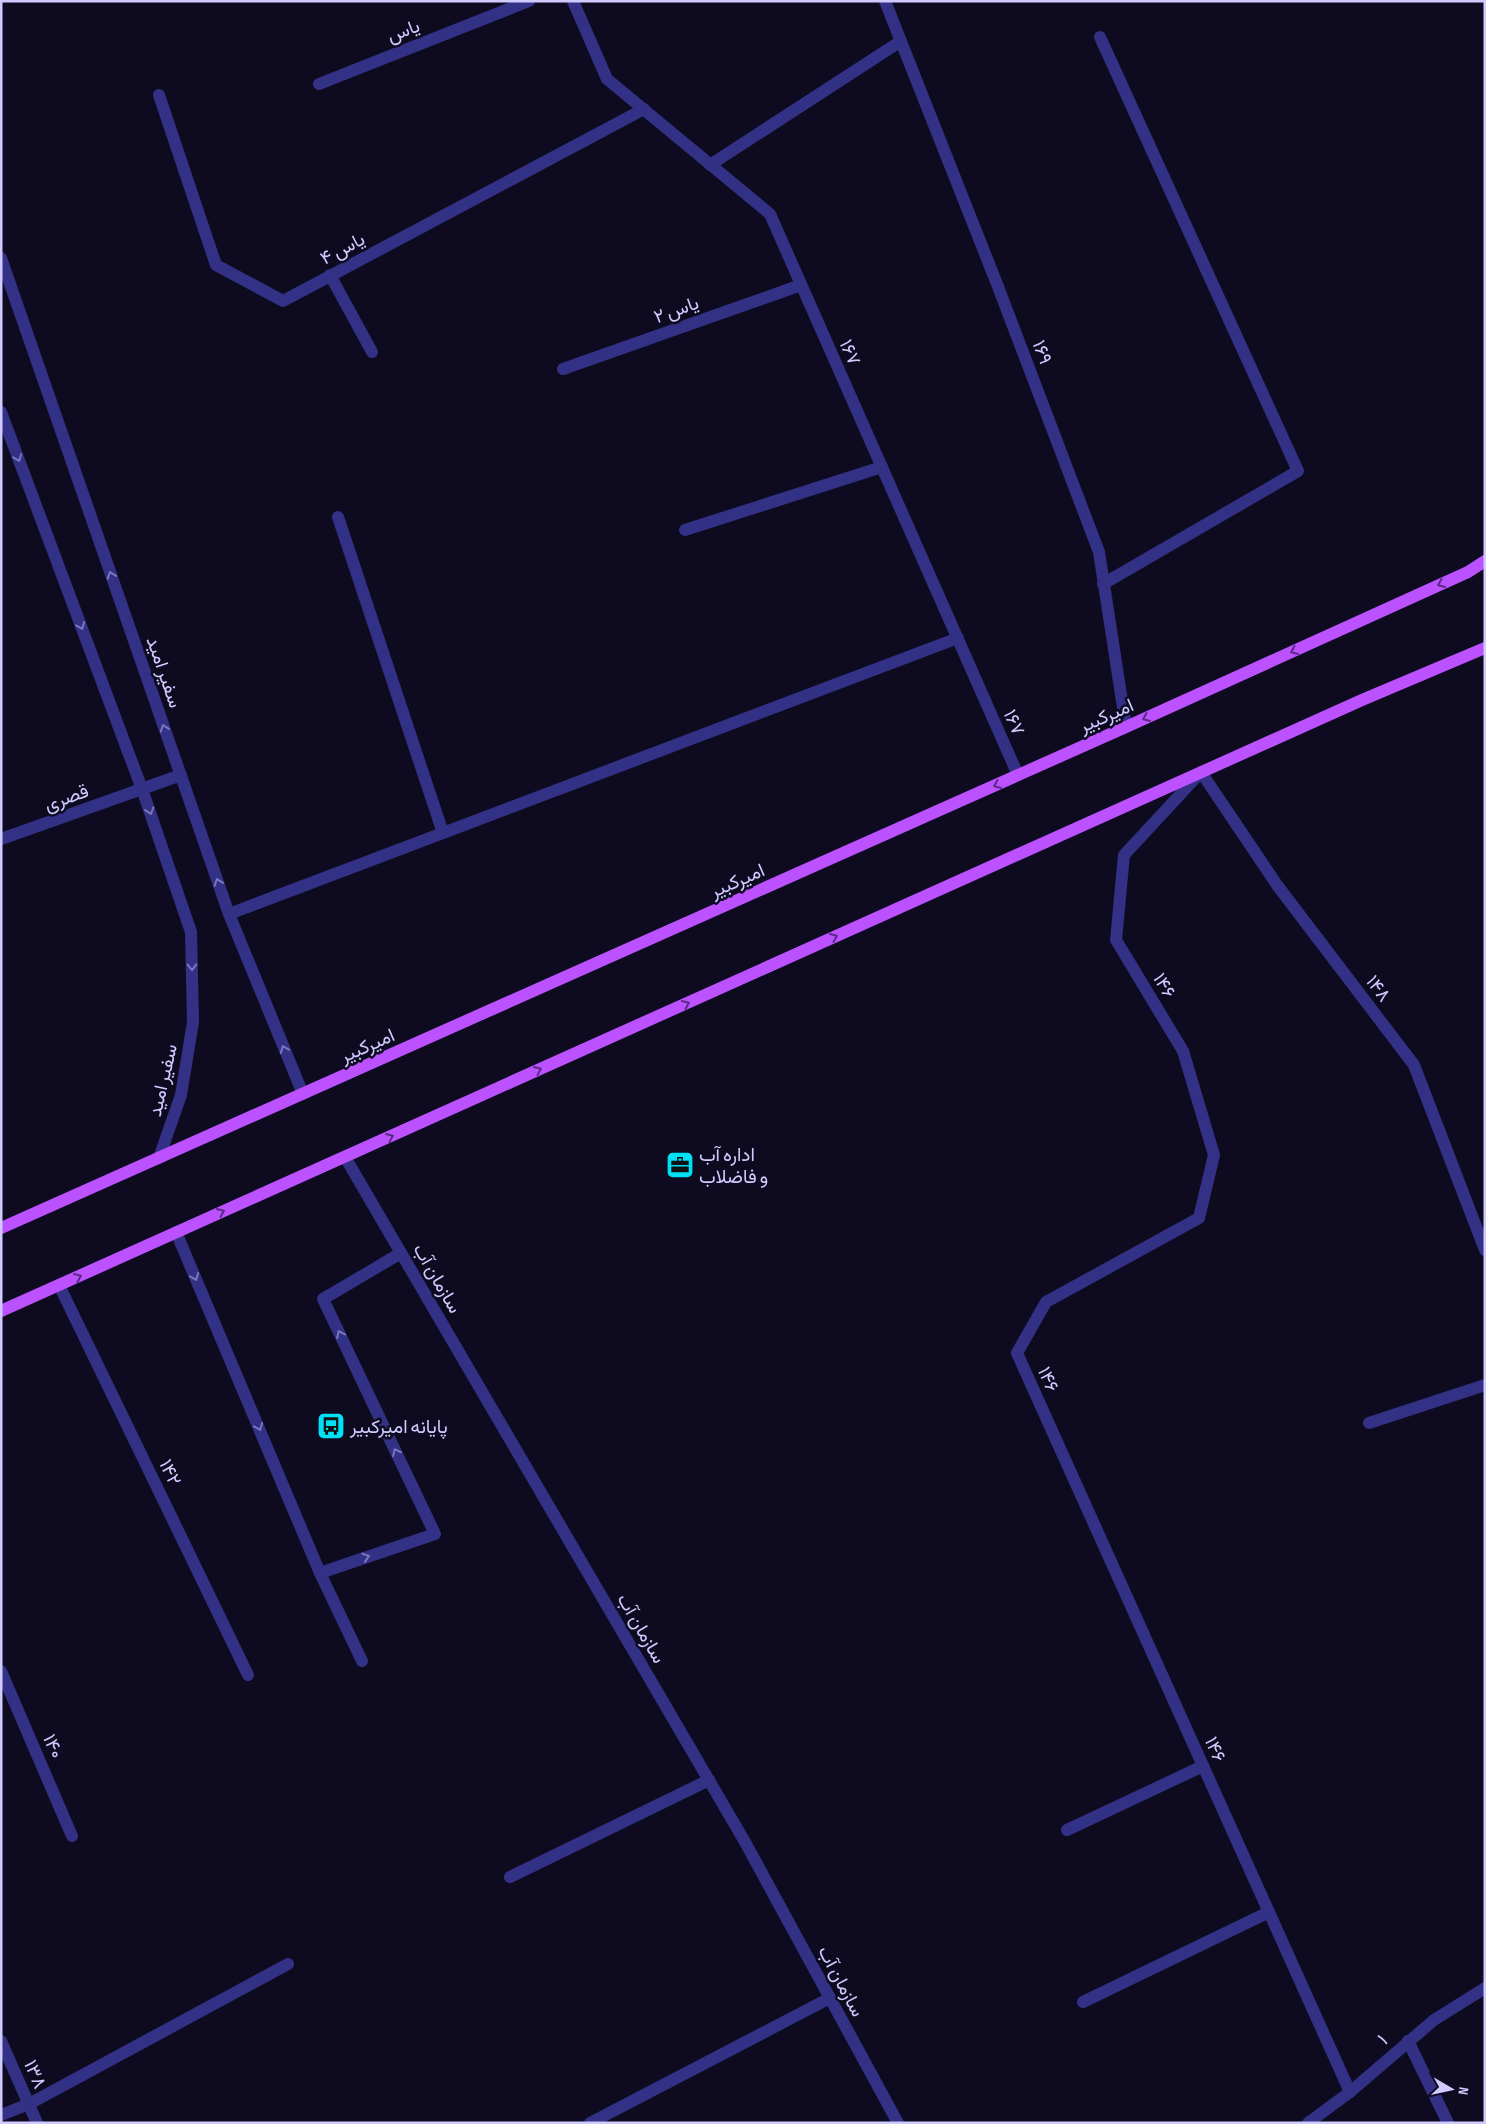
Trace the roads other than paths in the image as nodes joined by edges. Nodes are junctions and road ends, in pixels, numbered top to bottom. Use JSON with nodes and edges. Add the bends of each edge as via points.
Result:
{"nodes":[{"id":1,"x":529,"y":1,"type":"edge"},
{"id":2,"x":573,"y":1,"type":"edge"},
{"id":3,"x":885,"y":1,"type":"edge"},
{"id":4,"x":1100,"y":37,"type":"dead end"},
{"id":5,"x":901,"y":41,"type":"junction"},
{"id":6,"x":320,"y":84,"type":"dead end"},
{"id":7,"x":159,"y":95,"type":"dead end"},
{"id":8,"x":644,"y":109,"type":"junction"},
{"id":9,"x":710,"y":165,"type":"junction"},
{"id":10,"x":1,"y":258,"type":"edge"},
{"id":11,"x":330,"y":275,"type":"junction"},
{"id":12,"x":801,"y":285,"type":"junction"},
{"id":13,"x":372,"y":352,"type":"dead end"},
{"id":14,"x":563,"y":369,"type":"dead end"},
{"id":15,"x":1,"y":412,"type":"edge"},
{"id":16,"x":882,"y":467,"type":"junction"},
{"id":17,"x":338,"y":517,"type":"dead end"},
{"id":18,"x":684,"y":530,"type":"dead end"},
{"id":19,"x":1485,"y":561,"type":"edge"},
{"id":20,"x":1103,"y":584,"type":"junction"},
{"id":21,"x":958,"y":638,"type":"junction"},
{"id":22,"x":1485,"y":648,"type":"edge"},
{"id":23,"x":1126,"y":727,"type":"junction"},
{"id":24,"x":1201,"y":772,"type":"junction"},
{"id":25,"x":181,"y":775,"type":"junction"},
{"id":26,"x":1018,"y":775,"type":"junction"},
{"id":27,"x":142,"y":789,"type":"junction"},
{"id":28,"x":443,"y":833,"type":"junction"},
{"id":29,"x":1,"y":839,"type":"edge"},
{"id":30,"x":229,"y":914,"type":"junction"},
{"id":31,"x":303,"y":1094,"type":"junction"},
{"id":32,"x":345,"y":1157,"type":"junction"},
{"id":33,"x":159,"y":1158,"type":"junction"},
{"id":34,"x":1,"y":1228,"type":"edge"},
{"id":35,"x":176,"y":1232,"type":"junction"},
{"id":36,"x":1485,"y":1250,"type":"edge"},
{"id":37,"x":401,"y":1253,"type":"junction"},
{"id":38,"x":59,"y":1285,"type":"junction"},
{"id":39,"x":1,"y":1311,"type":"edge"},
{"id":40,"x":1485,"y":1386,"type":"edge"},
{"id":41,"x":1369,"y":1424,"type":"dead end"},
{"id":42,"x":320,"y":1573,"type":"junction"},
{"id":43,"x":362,"y":1661,"type":"dead end"},
{"id":44,"x":1,"y":1671,"type":"edge"},
{"id":45,"x":248,"y":1675,"type":"dead end"},
{"id":46,"x":1203,"y":1766,"type":"junction"},
{"id":47,"x":709,"y":1780,"type":"junction"},
{"id":48,"x":1067,"y":1830,"type":"dead end"},
{"id":49,"x":72,"y":1836,"type":"dead end"},
{"id":50,"x":510,"y":1877,"type":"dead end"},
{"id":51,"x":1269,"y":1912,"type":"junction"},
{"id":52,"x":288,"y":1964,"type":"dead end"},
{"id":53,"x":1485,"y":1988,"type":"edge"},
{"id":54,"x":830,"y":1998,"type":"junction"},
{"id":55,"x":1083,"y":2002,"type":"dead end"},
{"id":56,"x":1,"y":2041,"type":"edge"},
{"id":57,"x":1408,"y":2041,"type":"junction"},
{"id":58,"x":1350,"y":2092,"type":"junction"},
{"id":59,"x":29,"y":2104,"type":"junction"},
{"id":60,"x":1,"y":2115,"type":"edge"},
{"id":61,"x":37,"y":2123,"type":"edge"},
{"id":62,"x":590,"y":2123,"type":"edge"},
{"id":63,"x":898,"y":2123,"type":"edge"},
{"id":64,"x":1308,"y":2123,"type":"edge"},
{"id":65,"x":1448,"y":2123,"type":"edge"}],
"edges":[{"from":1,"to":6,"type":"street","name":"یاس"},
{"from":2,"to":8,"type":"street","name":"۱۶۷","via":[[607,79]]},
{"from":3,"to":5,"type":"street","name":"۱۶۹"},
{"from":4,"to":20,"type":"street","via":[[1298,471]]},
{"from":5,"to":9,"type":"street"},
{"from":5,"to":20,"type":"street","name":"۱۶۹","via":[[1099,552]]},
{"from":7,"to":11,"type":"street","name":"یاس ۴","via":[[216,265],[283,301]]},
{"from":8,"to":9,"type":"street","name":"۱۶۷"},
{"from":8,"to":11,"type":"street","name":"یاس ۴"},
{"from":9,"to":12,"type":"street","name":"۱۶۷","via":[[770,214]]},
{"from":25,"to":10,"type":"street","name":"سفیر امید","one_way":true},
{"from":11,"to":13,"type":"street"},
{"from":12,"to":14,"type":"street","name":"یاس ۲"},
{"from":12,"to":16,"type":"street","name":"۱۶۷"},
{"from":15,"to":27,"type":"street","name":"سفیر امید","one_way":true},
{"from":16,"to":18,"type":"street"},
{"from":16,"to":21,"type":"street","name":"۱۶۷"},
{"from":17,"to":28,"type":"street"},
{"from":19,"to":23,"type":"main road","name":"امیرکبیر","one_way":true,"via":[[1468,572]]},
{"from":20,"to":23,"type":"street","name":"۱۶۹"},
{"from":21,"to":26,"type":"street","name":"۱۶۷"},
{"from":21,"to":28,"type":"street"},
{"from":22,"to":24,"type":"main road"},
{"from":23,"to":26,"type":"main road","name":"امیرکبیر"},
{"from":32,"to":24,"type":"main road","one_way":true},
{"from":24,"to":36,"type":"street","name":"۱۴۸","via":[[1277,885],[1414,1065]]},
{"from":24,"to":46,"type":"street","name":"۱۴۶","via":[[1124,855],[1116,940],[1183,1051],[1214,1155],[1199,1218],[1046,1302],[1017,1353]]},
{"from":25,"to":27,"type":"street","name":"قصری"},
{"from":30,"to":25,"type":"street","name":"سفیر امید","one_way":true},
{"from":26,"to":31,"type":"main road","name":"امیرکبیر","one_way":true},
{"from":27,"to":29,"type":"street","name":"قصری"},
{"from":27,"to":33,"type":"street","name":"سفیر امید","one_way":true,"via":[[191,932],[193,1022],[181,1095]]},
{"from":28,"to":30,"type":"street"},
{"from":31,"to":30,"type":"street","name":"سفیر امید","one_way":true},
{"from":31,"to":33,"type":"main road","name":"امیرکبیر"},
{"from":35,"to":32,"type":"main road","one_way":true},
{"from":32,"to":37,"type":"street","name":"سازمان آب"},
{"from":33,"to":34,"type":"main road","name":"امیرکبیر"},
{"from":38,"to":35,"type":"main road","one_way":true},
{"from":35,"to":42,"type":"street","one_way":true},
{"from":42,"to":37,"type":"street","one_way":true,"via":[[434,1534],[323,1299]]},
{"from":37,"to":47,"type":"street","name":"سازمان آب"},
{"from":38,"to":39,"type":"main road"},
{"from":38,"to":45,"type":"street","name":"۱۴۲"},
{"from":40,"to":41,"type":"street"},
{"from":42,"to":43,"type":"street"},
{"from":44,"to":49,"type":"street","name":"۱۴۰"},
{"from":46,"to":48,"type":"street"},
{"from":46,"to":51,"type":"street","name":"۱۴۶"},
{"from":47,"to":50,"type":"street"},
{"from":47,"to":54,"type":"street","name":"سازمان آب"},
{"from":51,"to":55,"type":"street"},
{"from":51,"to":58,"type":"street","name":"۱۴۶"},
{"from":52,"to":59,"type":"street"},
{"from":53,"to":57,"type":"street","name":"۱","via":[[1434,2020]]},
{"from":54,"to":62,"type":"street"},
{"from":54,"to":63,"type":"street","name":"سازمان آب"},
{"from":56,"to":59,"type":"street","name":"۱۳۸"},
{"from":57,"to":58,"type":"street","name":"۱"},
{"from":57,"to":65,"type":"street"},
{"from":58,"to":64,"type":"street","name":"۱"},
{"from":59,"to":60,"type":"street"},
{"from":59,"to":61,"type":"street","name":"۱۳۸"}]}
